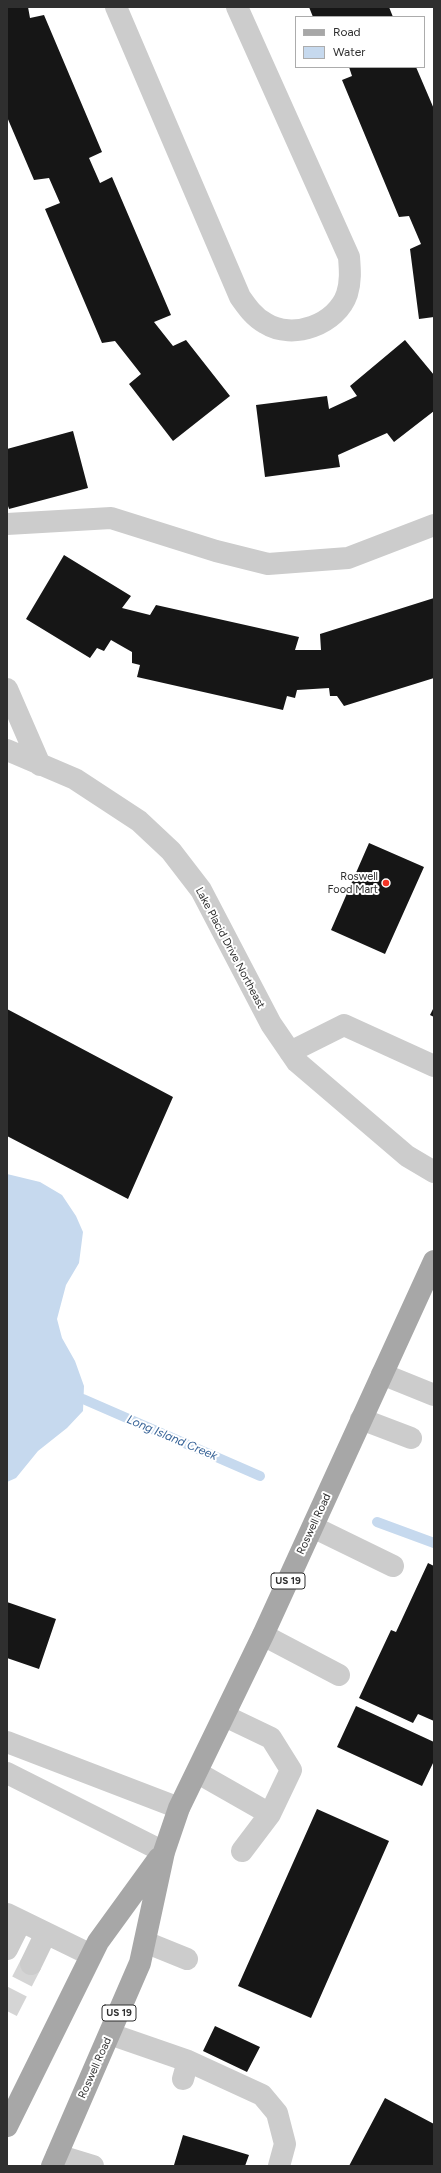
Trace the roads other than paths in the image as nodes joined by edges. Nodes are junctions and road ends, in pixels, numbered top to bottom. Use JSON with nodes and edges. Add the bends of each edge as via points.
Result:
{"nodes":[{"id":1,"x":116,"y":7,"type":"edge"},
{"id":2,"x":238,"y":7,"type":"edge"},
{"id":3,"x":7,"y":524,"type":"edge"},
{"id":4,"x":434,"y":525,"type":"edge"},
{"id":5,"x":7,"y":689,"type":"edge"},
{"id":6,"x":7,"y":750,"type":"edge"},
{"id":7,"x":40,"y":765,"type":"junction"},
{"id":8,"x":290,"y":1052,"type":"junction"},
{"id":9,"x":434,"y":1066,"type":"edge"},
{"id":10,"x":434,"y":1172,"type":"edge"},
{"id":11,"x":434,"y":1261,"type":"edge"},
{"id":12,"x":382,"y":1374,"type":"junction"},
{"id":13,"x":434,"y":1395,"type":"edge"},
{"id":14,"x":361,"y":1419,"type":"junction"},
{"id":15,"x":411,"y":1438,"type":"dead end"},
{"id":16,"x":313,"y":1527,"type":"junction"},
{"id":17,"x":394,"y":1566,"type":"dead end"},
{"id":18,"x":263,"y":1635,"type":"junction"},
{"id":19,"x":339,"y":1675,"type":"dead end"},
{"id":20,"x":225,"y":1716,"type":"junction"},
{"id":21,"x":7,"y":1742,"type":"edge"},
{"id":22,"x":7,"y":1773,"type":"edge"},
{"id":23,"x":198,"y":1773,"type":"junction"},
{"id":24,"x":179,"y":1808,"type":"junction"},
{"id":25,"x":270,"y":1814,"type":"junction"},
{"id":26,"x":242,"y":1850,"type":"dead end"},
{"id":27,"x":164,"y":1852,"type":"junction"},
{"id":28,"x":14,"y":1918,"type":"edge"},
{"id":29,"x":46,"y":1933,"type":"junction"},
{"id":30,"x":145,"y":1942,"type":"junction"},
{"id":31,"x":7,"y":1949,"type":"edge"},
{"id":32,"x":91,"y":1955,"type":"junction"},
{"id":33,"x":187,"y":1959,"type":"dead end"},
{"id":34,"x":31,"y":1964,"type":"tunnel mouth"},
{"id":35,"x":110,"y":2034,"type":"junction"},
{"id":36,"x":13,"y":2099,"type":"edge"},
{"id":37,"x":7,"y":2126,"type":"edge"},
{"id":38,"x":54,"y":2160,"type":"edge"},
{"id":39,"x":93,"y":2166,"type":"edge"},
{"id":40,"x":279,"y":2166,"type":"edge"}],
"edges":[{"from":1,"to":2,"type":"street","via":[[240,297],[250,312],[266,324],[284,330],[303,329],[322,323],[336,311],[347,295],[351,277],[349,257]]},
{"from":3,"to":4,"type":"street","via":[[111,518],[216,551],[268,564],[348,558]]},
{"from":5,"to":7,"type":"street"},
{"from":6,"to":7,"type":"street","name":"Lake Placid Drive Northeast"},
{"from":7,"to":8,"type":"street","name":"Lake Placid Drive Northeast","via":[[75,780],[139,821],[171,851],[201,890],[271,1024]]},
{"from":8,"to":9,"type":"street","via":[[344,1025]]},
{"from":8,"to":10,"type":"street","name":"Lake Placid Drive Northeast","via":[[297,1062],[329,1091],[407,1156]]},
{"from":11,"to":12,"type":"main road","name":"Roswell Road","number":"US 19"},
{"from":12,"to":13,"type":"street"},
{"from":12,"to":14,"type":"main road","name":"Roswell Road","number":"US 19"},
{"from":14,"to":15,"type":"street"},
{"from":14,"to":16,"type":"main road","name":"Roswell Road","number":"US 19"},
{"from":16,"to":17,"type":"street"},
{"from":16,"to":18,"type":"main road","name":"Roswell Road","number":"US 19"},
{"from":18,"to":19,"type":"street"},
{"from":18,"to":20,"type":"main road","name":"Roswell Road","number":"US 19"},
{"from":20,"to":23,"type":"main road","name":"Roswell Road","number":"US 19"},
{"from":20,"to":25,"type":"street","via":[[270,1738],[291,1770]]},
{"from":21,"to":24,"type":"street"},
{"from":22,"to":27,"type":"street"},
{"from":23,"to":24,"type":"main road","name":"Roswell Road","number":"US 19"},
{"from":23,"to":25,"type":"street"},
{"from":24,"to":27,"type":"main road","name":"Roswell Road","number":"US 19"},
{"from":25,"to":26,"type":"street"},
{"from":27,"to":30,"type":"main road","name":"Roswell Road","number":"US 19"},
{"from":27,"to":32,"type":"main road","name":"Roswell Road","number":"US 19"},
{"from":28,"to":29,"type":"street"},
{"from":28,"to":31,"type":"street"},
{"from":29,"to":32,"type":"street"},
{"from":29,"to":34,"type":"street"},
{"from":30,"to":33,"type":"street"},
{"from":30,"to":35,"type":"main road","name":"Roswell Road","number":"US 19","via":[[140,1964]]},
{"from":32,"to":36,"type":"main road","name":"Roswell Road","number":"US 19"},
{"from":35,"to":38,"type":"main road","name":"Roswell Road","number":"US 19"},
{"from":35,"to":40,"type":"street","via":[[185,2070],[262,2095],[277,2113],[285,2144]]},
{"from":36,"to":37,"type":"main road","name":"Roswell Road","number":"US 19"},
{"from":38,"to":39,"type":"street"}]}
